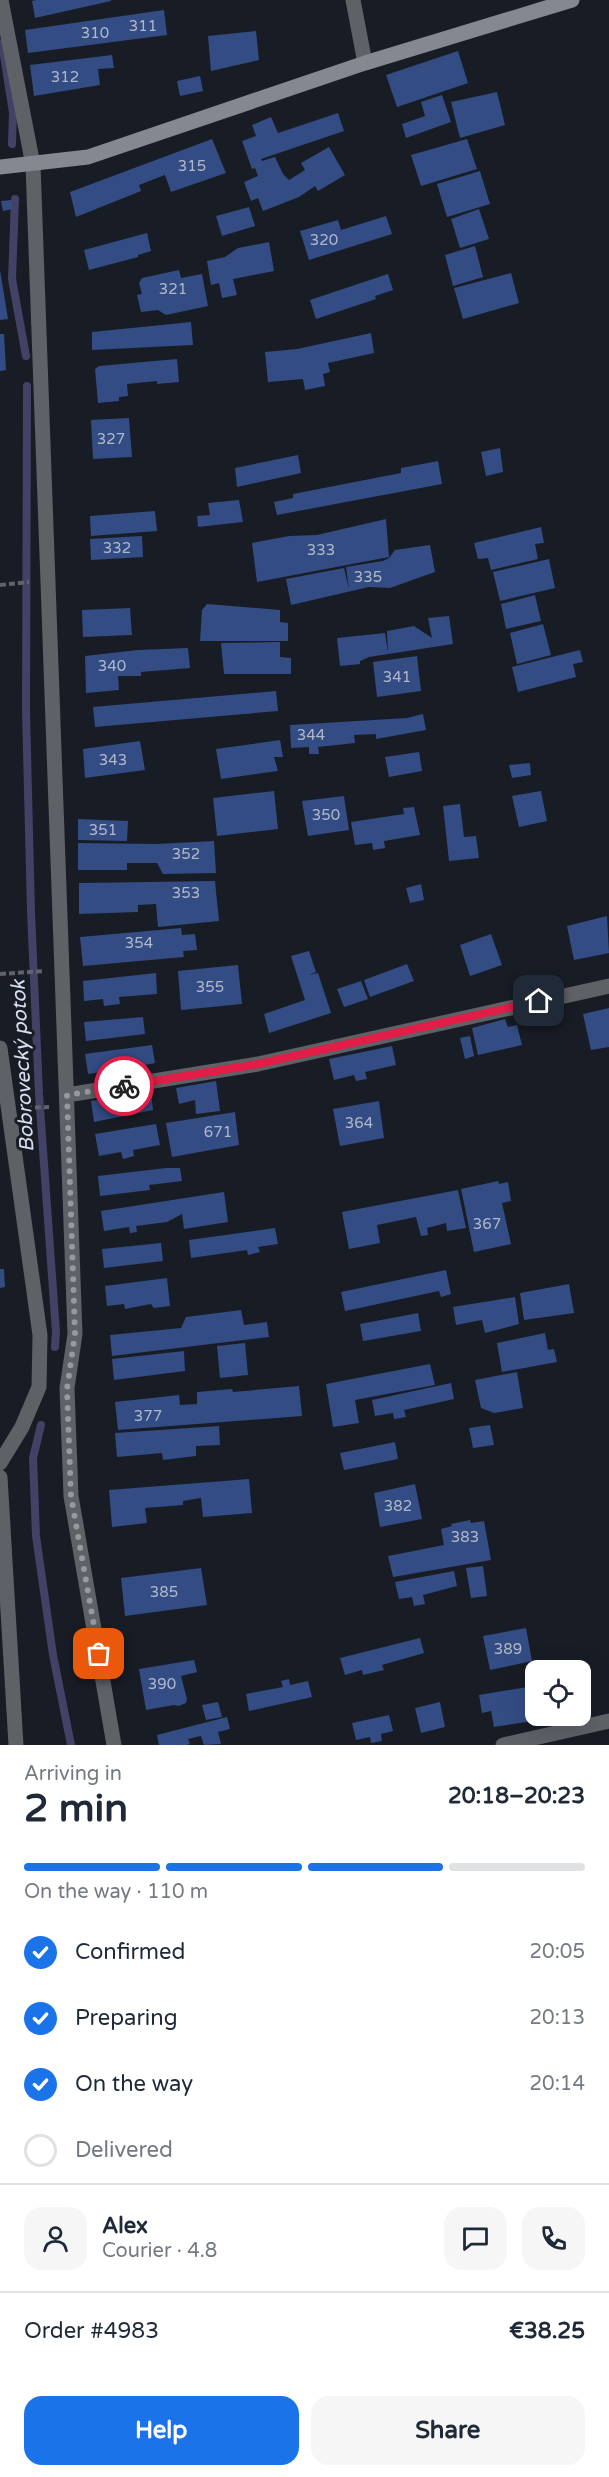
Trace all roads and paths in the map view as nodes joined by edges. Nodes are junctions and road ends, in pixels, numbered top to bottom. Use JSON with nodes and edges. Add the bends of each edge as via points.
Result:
{"nodes":[{"id":1,"x":1,"y":0,"type":"edge"},
{"id":2,"x":353,"y":0,"type":"edge"},
{"id":3,"x":573,"y":0,"type":"edge"},
{"id":4,"x":365,"y":63,"type":"junction"},
{"id":5,"x":33,"y":165,"type":"junction"},
{"id":6,"x":0,"y":167,"type":"edge"},
{"id":7,"x":18,"y":584,"type":"dead end"},
{"id":8,"x":0,"y":585,"type":"edge"},
{"id":9,"x":40,"y":971,"type":"dead end"},
{"id":10,"x":0,"y":974,"type":"edge"},
{"id":11,"x":609,"y":986,"type":"edge"},
{"id":12,"x":0,"y":1048,"type":"edge"},
{"id":13,"x":67,"y":1095,"type":"junction"},
{"id":14,"x":35,"y":1107,"type":"dead end"},
{"id":15,"x":48,"y":1107,"type":"dead end"},
{"id":16,"x":39,"y":1387,"type":"junction"},
{"id":17,"x":67,"y":1389,"type":"junction"},
{"id":18,"x":0,"y":1463,"type":"edge"},
{"id":19,"x":0,"y":1477,"type":"edge"},
{"id":20,"x":609,"y":1721,"type":"edge"},
{"id":21,"x":16,"y":1745,"type":"edge"},
{"id":22,"x":114,"y":1745,"type":"edge"},
{"id":23,"x":503,"y":1745,"type":"edge"}],
"edges":[{"from":1,"to":5,"type":"street"},
{"from":2,"to":4,"type":"street"},
{"from":3,"to":4,"type":"street"},
{"from":4,"to":5,"type":"street","via":[[88,158]]},
{"from":5,"to":6,"type":"street"},
{"from":5,"to":13,"type":"street"},
{"from":7,"to":8,"type":"path"},
{"from":9,"to":10,"type":"path"},
{"from":11,"to":13,"type":"street","via":[[258,1064]]},
{"from":12,"to":16,"type":"street","via":[[40,1335]]},
{"from":13,"to":17,"type":"street","via":[[75,1334]]},
{"from":14,"to":15,"type":"path"},
{"from":16,"to":17,"type":"street"},
{"from":16,"to":18,"type":"street","via":[[22,1427]]},
{"from":17,"to":22,"type":"street","via":[[71,1496]]},
{"from":19,"to":21,"type":"street"},
{"from":20,"to":23,"type":"street"}]}
